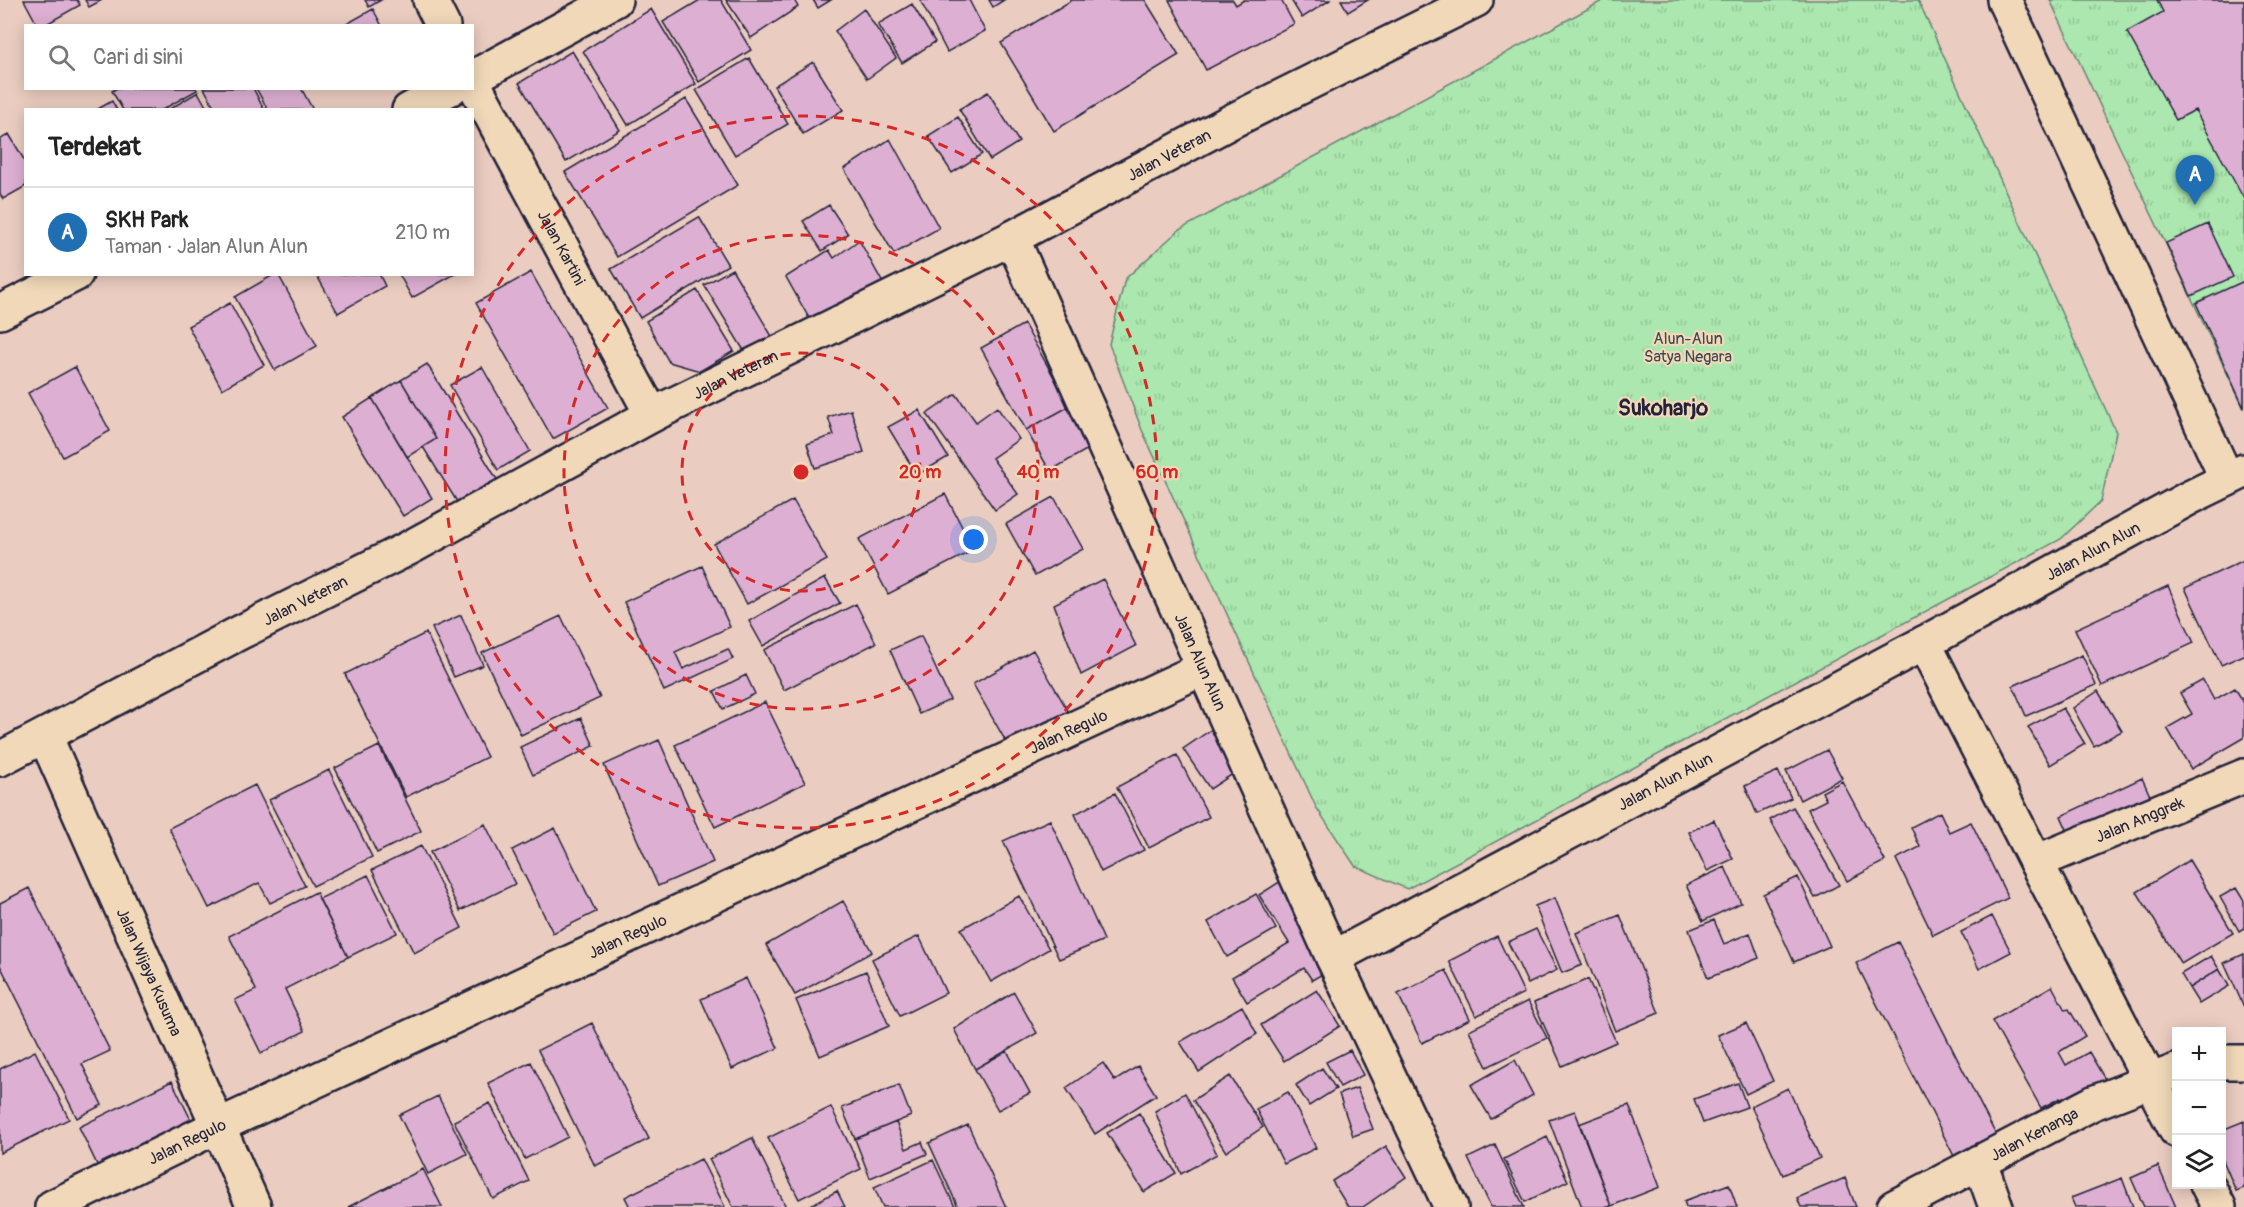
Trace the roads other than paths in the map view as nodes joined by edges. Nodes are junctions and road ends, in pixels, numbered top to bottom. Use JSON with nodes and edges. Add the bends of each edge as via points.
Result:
{"nodes":[{"id":1,"x":430,"y":0,"type":"edge"},
{"id":2,"x":615,"y":0,"type":"edge"},
{"id":3,"x":1476,"y":0,"type":"edge"},
{"id":4,"x":2004,"y":0,"type":"edge"},
{"id":5,"x":442,"y":24,"type":"edge"},
{"id":6,"x":474,"y":78,"type":"edge"},
{"id":7,"x":474,"y":83,"type":"edge"},
{"id":8,"x":447,"y":90,"type":"edge"},
{"id":9,"x":413,"y":108,"type":"edge"},
{"id":10,"x":1011,"y":238,"type":"junction"},
{"id":11,"x":72,"y":276,"type":"edge"},
{"id":12,"x":0,"y":312,"type":"edge"},
{"id":13,"x":652,"y":415,"type":"junction"},
{"id":14,"x":2236,"y":475,"type":"edge"},
{"id":15,"x":1924,"y":643,"type":"junction"},
{"id":16,"x":1204,"y":668,"type":"junction"},
{"id":17,"x":45,"y":736,"type":"junction"},
{"id":18,"x":0,"y":759,"type":"edge"},
{"id":19,"x":2244,"y":776,"type":"edge"},
{"id":20,"x":2036,"y":862,"type":"junction"},
{"id":21,"x":1333,"y":958,"type":"junction"},
{"id":22,"x":2226,"y":1062,"type":"edge"},
{"id":23,"x":2244,"y":1062,"type":"edge"},
{"id":24,"x":2163,"y":1075,"type":"edge"},
{"id":25,"x":2172,"y":1113,"type":"edge"},
{"id":26,"x":218,"y":1126,"type":"junction"},
{"id":27,"x":1980,"y":1162,"type":"junction"},
{"id":28,"x":2209,"y":1189,"type":"edge"},
{"id":29,"x":52,"y":1207,"type":"edge"},
{"id":30,"x":254,"y":1207,"type":"edge"},
{"id":31,"x":1451,"y":1207,"type":"edge"},
{"id":32,"x":1894,"y":1207,"type":"edge"},
{"id":33,"x":1996,"y":1207,"type":"edge"},
{"id":34,"x":2219,"y":1207,"type":"edge"}],
"edges":[{"from":1,"to":5,"type":"street"},
{"from":2,"to":6,"type":"street"},
{"from":3,"to":10,"type":"street","name":"Jalan Veteran","via":[[1232,121]]},
{"from":4,"to":14,"type":"street","name":"Jalan Alun Alun"},
{"from":7,"to":13,"type":"street","name":"Jalan Kartini"},
{"from":8,"to":9,"type":"street"},
{"from":10,"to":13,"type":"street","name":"Jalan Veteran"},
{"from":10,"to":16,"type":"street","name":"Jalan Alun Alun"},
{"from":11,"to":12,"type":"street"},
{"from":13,"to":17,"type":"street","name":"Jalan Veteran","via":[[409,548]]},
{"from":14,"to":15,"type":"street","name":"Jalan Alun Alun"},
{"from":15,"to":20,"type":"street"},
{"from":15,"to":21,"type":"street","name":"Jalan Alun Alun"},
{"from":16,"to":21,"type":"street","name":"Jalan Alun Alun"},
{"from":16,"to":26,"type":"street","name":"Jalan Regulo"},
{"from":17,"to":18,"type":"street","name":"Jalan Veteran"},
{"from":17,"to":26,"type":"street","name":"Jalan Wijaya Kusuma"},
{"from":19,"to":20,"type":"street","name":"Jalan Anggrek"},
{"from":20,"to":24,"type":"street"},
{"from":21,"to":31,"type":"street"},
{"from":22,"to":23,"type":"street"},
{"from":24,"to":25,"type":"street"},
{"from":24,"to":27,"type":"street","name":"Jalan Kenanga","via":[[2093,1103]]},
{"from":26,"to":29,"type":"street","name":"Jalan Regulo"},
{"from":26,"to":30,"type":"street","name":"Jalan Wijaya Kusuma"},
{"from":27,"to":32,"type":"street","name":"Jalan Kenanga"},
{"from":27,"to":33,"type":"street"},
{"from":28,"to":34,"type":"street"}]}
